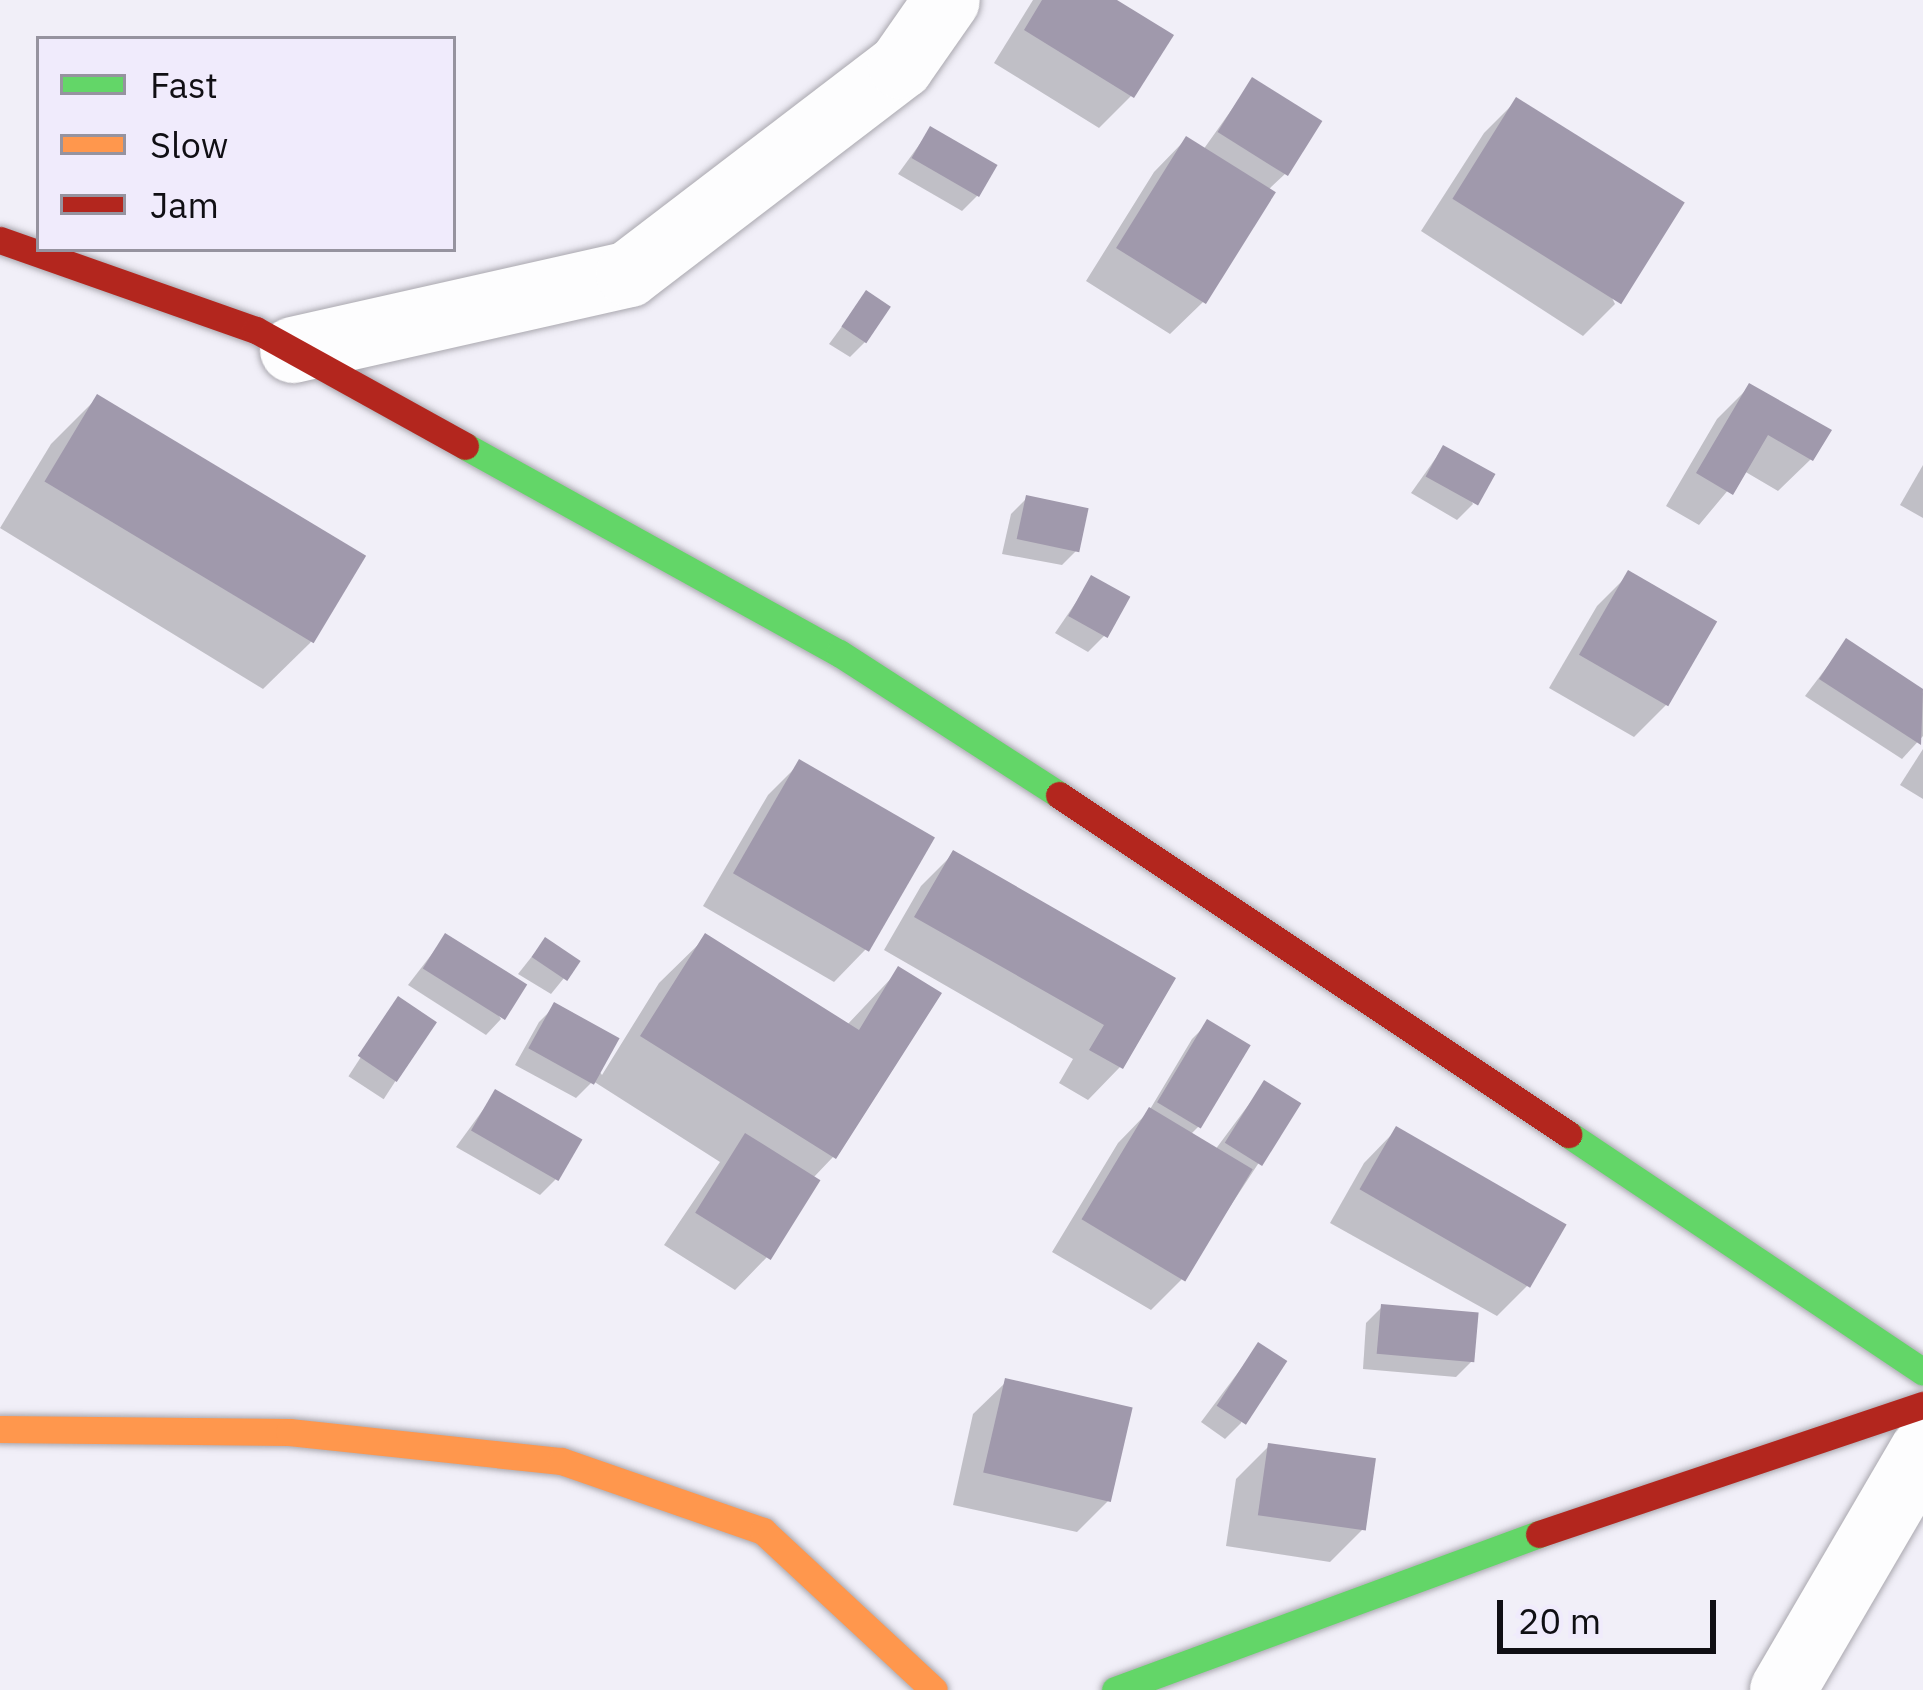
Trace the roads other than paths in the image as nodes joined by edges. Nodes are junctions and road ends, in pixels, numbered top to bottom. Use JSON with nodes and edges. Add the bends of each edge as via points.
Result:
{"nodes":[{"id":1,"x":947,"y":0,"type":"edge"},
{"id":2,"x":0,"y":240,"type":"edge"},
{"id":3,"x":292,"y":350,"type":"junction"},
{"id":4,"x":1923,"y":1372,"type":"edge"},
{"id":5,"x":1923,"y":1405,"type":"edge"},
{"id":6,"x":0,"y":1429,"type":"edge"},
{"id":7,"x":1923,"y":1450,"type":"edge"},
{"id":8,"x":934,"y":1690,"type":"edge"},
{"id":9,"x":1115,"y":1690,"type":"edge"},
{"id":10,"x":1784,"y":1690,"type":"edge"}],
"edges":[{"from":1,"to":3,"type":"street","via":[[901,66],[629,274]]},
{"from":2,"to":3,"type":"street","via":[[256,330]]},
{"from":3,"to":4,"type":"street","via":[[839,653]]},
{"from":5,"to":9,"type":"street","via":[[1616,1506]]},
{"from":6,"to":8,"type":"street","via":[[289,1432],[560,1461],[763,1531]]},
{"from":7,"to":10,"type":"street"}]}
